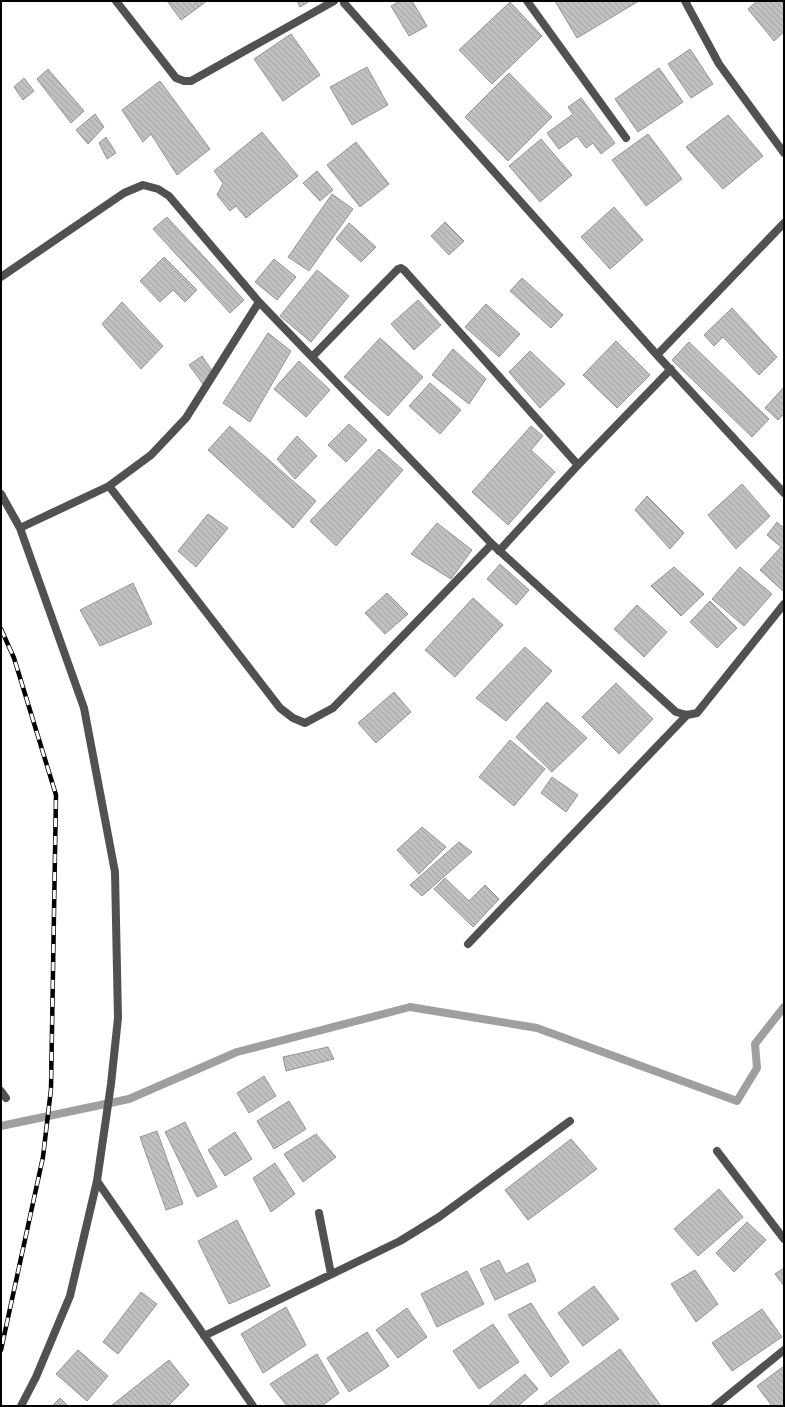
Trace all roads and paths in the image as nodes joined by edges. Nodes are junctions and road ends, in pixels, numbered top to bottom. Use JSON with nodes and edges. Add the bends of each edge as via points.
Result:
{"nodes":[{"id":1,"x":116,"y":1,"type":"edge"},
{"id":2,"x":334,"y":1,"type":"edge"},
{"id":3,"x":344,"y":1,"type":"edge"},
{"id":4,"x":528,"y":1,"type":"edge"},
{"id":5,"x":685,"y":1,"type":"edge"},
{"id":6,"x":626,"y":138,"type":"dead end"},
{"id":7,"x":784,"y":153,"type":"edge"},
{"id":8,"x":784,"y":223,"type":"edge"},
{"id":9,"x":1,"y":277,"type":"edge"},
{"id":10,"x":259,"y":302,"type":"junction"},
{"id":11,"x":657,"y":355,"type":"junction"},
{"id":12,"x":312,"y":357,"type":"junction"},
{"id":13,"x":671,"y":369,"type":"junction"},
{"id":14,"x":578,"y":465,"type":"junction"},
{"id":15,"x":109,"y":486,"type":"junction"},
{"id":16,"x":784,"y":493,"type":"edge"},
{"id":17,"x":1,"y":494,"type":"edge"},
{"id":18,"x":20,"y":528,"type":"junction"},
{"id":19,"x":492,"y":544,"type":"junction"},
{"id":20,"x":499,"y":551,"type":"junction"},
{"id":21,"x":784,"y":604,"type":"edge"},
{"id":22,"x":687,"y":715,"type":"junction"},
{"id":23,"x":468,"y":944,"type":"dead end"},
{"id":24,"x":1,"y":1091,"type":"edge"},
{"id":25,"x":6,"y":1098,"type":"dead end"},
{"id":26,"x":570,"y":1121,"type":"dead end"},
{"id":27,"x":717,"y":1151,"type":"dead end"},
{"id":28,"x":96,"y":1181,"type":"junction"},
{"id":29,"x":318,"y":1213,"type":"dead end"},
{"id":30,"x":784,"y":1239,"type":"edge"},
{"id":31,"x":331,"y":1274,"type":"junction"},
{"id":32,"x":204,"y":1336,"type":"junction"},
{"id":33,"x":784,"y":1350,"type":"edge"},
{"id":34,"x":21,"y":1406,"type":"edge"},
{"id":35,"x":253,"y":1406,"type":"edge"},
{"id":36,"x":716,"y":1406,"type":"edge"}],
"edges":[{"from":1,"to":2,"type":"street","via":[[176,78],[184,81],[191,81]]},
{"from":3,"to":11,"type":"street"},
{"from":4,"to":6,"type":"street"},
{"from":5,"to":7,"type":"street","via":[[719,64]]},
{"from":8,"to":11,"type":"street"},
{"from":9,"to":10,"type":"street","via":[[124,193],[143,185],[158,189],[168,196]]},
{"from":10,"to":12,"type":"street"},
{"from":10,"to":15,"type":"street","via":[[186,418],[152,455]]},
{"from":11,"to":13,"type":"street"},
{"from":12,"to":14,"type":"street","via":[[401,268]]},
{"from":12,"to":19,"type":"street"},
{"from":13,"to":14,"type":"street"},
{"from":13,"to":16,"type":"street"},
{"from":14,"to":20,"type":"street"},
{"from":15,"to":18,"type":"street"},
{"from":15,"to":19,"type":"street","via":[[280,708],[306,723],[333,708]]},
{"from":17,"to":18,"type":"street"},
{"from":18,"to":28,"type":"street","via":[[84,708],[115,872],[118,1018],[105,1132]]},
{"from":19,"to":20,"type":"street"},
{"from":20,"to":22,"type":"street","via":[[676,712]]},
{"from":21,"to":22,"type":"street","via":[[697,713]]},
{"from":22,"to":23,"type":"street"},
{"from":24,"to":25,"type":"street"},
{"from":26,"to":31,"type":"street","via":[[439,1217],[400,1241]]},
{"from":27,"to":30,"type":"street"},
{"from":28,"to":32,"type":"street"},
{"from":28,"to":34,"type":"street","via":[[70,1296]]},
{"from":29,"to":31,"type":"street"},
{"from":31,"to":32,"type":"street"},
{"from":32,"to":35,"type":"street"},
{"from":33,"to":36,"type":"street"}]}
